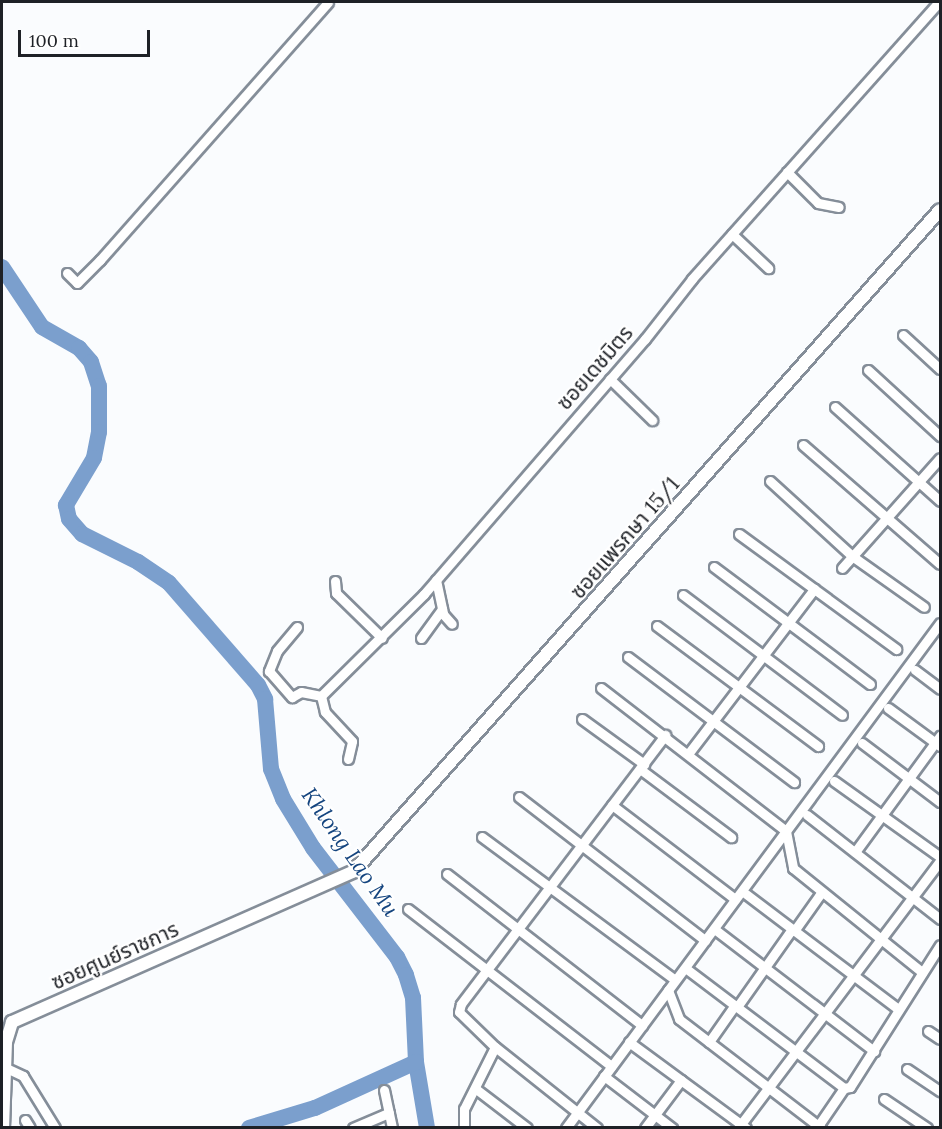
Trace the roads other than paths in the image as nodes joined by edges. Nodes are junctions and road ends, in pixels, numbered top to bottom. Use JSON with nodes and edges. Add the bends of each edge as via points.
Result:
{"nodes":[{"id":1,"x":328,"y":2,"type":"edge"},
{"id":2,"x":939,"y":2,"type":"edge"},
{"id":3,"x":787,"y":172,"type":"junction"},
{"id":4,"x":839,"y":207,"type":"dead end"},
{"id":5,"x":940,"y":210,"type":"edge"},
{"id":6,"x":732,"y":234,"type":"junction"},
{"id":7,"x":768,"y":268,"type":"dead end"},
{"id":8,"x":67,"y":273,"type":"dead end"},
{"id":9,"x":903,"y":335,"type":"dead end"},
{"id":10,"x":940,"y":369,"type":"edge"},
{"id":11,"x":868,"y":370,"type":"dead end"},
{"id":12,"x":610,"y":379,"type":"junction"},
{"id":13,"x":835,"y":407,"type":"dead end"},
{"id":14,"x":652,"y":420,"type":"dead end"},
{"id":15,"x":940,"y":436,"type":"edge"},
{"id":16,"x":803,"y":445,"type":"dead end"},
{"id":17,"x":940,"y":458,"type":"edge"},
{"id":18,"x":770,"y":481,"type":"dead end"},
{"id":19,"x":918,"y":483,"type":"junction"},
{"id":20,"x":940,"y":501,"type":"edge"},
{"id":21,"x":886,"y":518,"type":"junction"},
{"id":22,"x":739,"y":534,"type":"dead end"},
{"id":23,"x":852,"y":556,"type":"junction"},
{"id":24,"x":940,"y":564,"type":"edge"},
{"id":25,"x":714,"y":567,"type":"dead end"},
{"id":26,"x":842,"y":568,"type":"dead end"},
{"id":27,"x":436,"y":580,"type":"junction"},
{"id":28,"x":335,"y":581,"type":"dead end"},
{"id":29,"x":814,"y":589,"type":"junction"},
{"id":30,"x":683,"y":595,"type":"dead end"},
{"id":31,"x":924,"y":608,"type":"dead end"},
{"id":32,"x":442,"y":609,"type":"junction"},
{"id":33,"x":789,"y":622,"type":"junction"},
{"id":34,"x":940,"y":622,"type":"edge"},
{"id":35,"x":452,"y":624,"type":"dead end"},
{"id":36,"x":657,"y":626,"type":"dead end"},
{"id":37,"x":297,"y":627,"type":"dead end"},
{"id":38,"x":382,"y":638,"type":"junction"},
{"id":39,"x":421,"y":638,"type":"dead end"},
{"id":40,"x":896,"y":649,"type":"dead end"},
{"id":41,"x":764,"y":656,"type":"junction"},
{"id":42,"x":628,"y":657,"type":"dead end"},
{"id":43,"x":915,"y":670,"type":"dead end"},
{"id":44,"x":870,"y":684,"type":"dead end"},
{"id":45,"x":601,"y":688,"type":"dead end"},
{"id":46,"x":739,"y":688,"type":"junction"},
{"id":47,"x":940,"y":689,"type":"edge"},
{"id":48,"x":321,"y":696,"type":"junction"},
{"id":49,"x":888,"y":708,"type":"dead end"},
{"id":50,"x":842,"y":715,"type":"dead end"},
{"id":51,"x":582,"y":719,"type":"dead end"},
{"id":52,"x":713,"y":722,"type":"junction"},
{"id":53,"x":665,"y":735,"type":"junction"},
{"id":54,"x":939,"y":742,"type":"edge"},
{"id":55,"x":862,"y":743,"type":"dead end"},
{"id":56,"x":818,"y":746,"type":"dead end"},
{"id":57,"x":688,"y":754,"type":"junction"},
{"id":58,"x":348,"y":759,"type":"dead end"},
{"id":59,"x":642,"y":767,"type":"junction"},
{"id":60,"x":907,"y":778,"type":"junction"},
{"id":61,"x":834,"y":781,"type":"dead end"},
{"id":62,"x":794,"y":782,"type":"dead end"},
{"id":63,"x":519,"y":797,"type":"dead end"},
{"id":64,"x":940,"y":802,"type":"edge"},
{"id":65,"x":612,"y":805,"type":"junction"},
{"id":66,"x":807,"y":815,"type":"dead end"},
{"id":67,"x":879,"y":815,"type":"junction"},
{"id":68,"x":786,"y":831,"type":"junction"},
{"id":69,"x":482,"y":837,"type":"dead end"},
{"id":70,"x":731,"y":837,"type":"dead end"},
{"id":71,"x":581,"y":846,"type":"junction"},
{"id":72,"x":855,"y":852,"type":"junction"},
{"id":73,"x":940,"y":859,"type":"edge"},
{"id":74,"x":447,"y":874,"type":"dead end"},
{"id":75,"x":331,"y":884,"type":"joint"},
{"id":76,"x":549,"y":888,"type":"junction"},
{"id":77,"x":821,"y":893,"type":"junction"},
{"id":78,"x":746,"y":894,"type":"dead end"},
{"id":79,"x":912,"y":897,"type":"junction"},
{"id":80,"x":735,"y":899,"type":"junction"},
{"id":81,"x":408,"y":909,"type":"dead end"},
{"id":82,"x":940,"y":919,"type":"edge"},
{"id":83,"x":518,"y":928,"type":"junction"},
{"id":84,"x":717,"y":930,"type":"dead end"},
{"id":85,"x":793,"y":930,"type":"junction"},
{"id":86,"x":881,"y":938,"type":"junction"},
{"id":87,"x":705,"y":940,"type":"junction"},
{"id":88,"x":940,"y":945,"type":"edge"},
{"id":89,"x":765,"y":967,"type":"junction"},
{"id":90,"x":487,"y":969,"type":"junction"},
{"id":91,"x":688,"y":970,"type":"dead end"},
{"id":92,"x":922,"y":972,"type":"junction"},
{"id":93,"x":854,"y":976,"type":"junction"},
{"id":94,"x":675,"y":980,"type":"junction"},
{"id":95,"x":668,"y":990,"type":"junction"},
{"id":96,"x":736,"y":1006,"type":"junction"},
{"id":97,"x":898,"y":1008,"type":"junction"},
{"id":98,"x":826,"y":1014,"type":"junction"},
{"id":99,"x":642,"y":1025,"type":"junction"},
{"id":100,"x":928,"y":1031,"type":"dead end"},
{"id":101,"x":940,"y":1039,"type":"edge"},
{"id":102,"x":629,"y":1042,"type":"junction"},
{"id":103,"x":708,"y":1042,"type":"junction"},
{"id":104,"x":495,"y":1047,"type":"junction"},
{"id":105,"x":796,"y":1050,"type":"junction"},
{"id":106,"x":874,"y":1051,"type":"junction"},
{"id":107,"x":611,"y":1066,"type":"junction"},
{"id":108,"x":4,"y":1067,"type":"junction"},
{"id":109,"x":907,"y":1069,"type":"dead end"},
{"id":110,"x":604,"y":1076,"type":"junction"},
{"id":111,"x":681,"y":1080,"type":"junction"},
{"id":112,"x":767,"y":1086,"type":"junction"},
{"id":113,"x":844,"y":1088,"type":"junction"},
{"id":114,"x":476,"y":1089,"type":"junction"},
{"id":115,"x":384,"y":1090,"type":"dead end"},
{"id":116,"x":940,"y":1090,"type":"edge"},
{"id":117,"x":884,"y":1099,"type":"dead end"},
{"id":118,"x":577,"y":1112,"type":"junction"},
{"id":119,"x":389,"y":1113,"type":"junction"},
{"id":120,"x":655,"y":1114,"type":"junction"},
{"id":121,"x":741,"y":1126,"type":"edge"},
{"id":122,"x":817,"y":1126,"type":"edge"},
{"id":123,"x":3,"y":1128,"type":"edge"},
{"id":124,"x":55,"y":1128,"type":"edge"},
{"id":125,"x":353,"y":1128,"type":"edge"},
{"id":126,"x":392,"y":1128,"type":"edge"},
{"id":127,"x":464,"y":1128,"type":"edge"},
{"id":128,"x":527,"y":1128,"type":"edge"},
{"id":129,"x":566,"y":1128,"type":"edge"},
{"id":130,"x":597,"y":1128,"type":"edge"},
{"id":131,"x":645,"y":1128,"type":"edge"},
{"id":132,"x":672,"y":1128,"type":"edge"},
{"id":133,"x":927,"y":1128,"type":"edge"}],
"edges":[{"from":1,"to":8,"type":"street","via":[[100,260],[77,283]]},
{"from":2,"to":3,"type":"street","name":"ซอยเดชมิตร"},
{"from":3,"to":4,"type":"street","via":[[818,203]]},
{"from":3,"to":6,"type":"street","name":"ซอยเดชมิตร"},
{"from":5,"to":75,"type":"street","name":"ซอยแพรกษา 15/1","via":[[354,871]]},
{"from":6,"to":7,"type":"street"},
{"from":6,"to":12,"type":"street","name":"ซอยเดชมิตร"},
{"from":9,"to":10,"type":"street"},
{"from":11,"to":15,"type":"street"},
{"from":12,"to":14,"type":"street"},
{"from":12,"to":27,"type":"street","name":"ซอยเดชมิตร"},
{"from":13,"to":19,"type":"street"},
{"from":16,"to":21,"type":"street"},
{"from":17,"to":19,"type":"street"},
{"from":18,"to":23,"type":"street"},
{"from":19,"to":20,"type":"street"},
{"from":19,"to":21,"type":"street"},
{"from":21,"to":23,"type":"street"},
{"from":21,"to":24,"type":"street"},
{"from":22,"to":29,"type":"street"},
{"from":23,"to":26,"type":"street"},
{"from":23,"to":31,"type":"street"},
{"from":25,"to":33,"type":"street"},
{"from":27,"to":32,"type":"street"},
{"from":27,"to":38,"type":"street","name":"ซอยเดชมิตร"},
{"from":28,"to":38,"type":"street","via":[[336,593]]},
{"from":29,"to":33,"type":"street"},
{"from":29,"to":40,"type":"street"},
{"from":30,"to":41,"type":"street"},
{"from":32,"to":35,"type":"street"},
{"from":32,"to":39,"type":"street"},
{"from":33,"to":41,"type":"street"},
{"from":33,"to":44,"type":"street"},
{"from":34,"to":68,"type":"street"},
{"from":36,"to":46,"type":"street"},
{"from":37,"to":48,"type":"street","via":[[277,651],[269,671],[292,697],[301,692]]},
{"from":38,"to":48,"type":"street","name":"ซอยเดชมิตร"},
{"from":41,"to":46,"type":"street"},
{"from":41,"to":50,"type":"street"},
{"from":42,"to":52,"type":"street"},
{"from":43,"to":47,"type":"street"},
{"from":45,"to":53,"type":"street"},
{"from":46,"to":52,"type":"street"},
{"from":46,"to":56,"type":"street"},
{"from":48,"to":58,"type":"street","via":[[325,712],[352,741]]},
{"from":49,"to":54,"type":"street"},
{"from":51,"to":59,"type":"street"},
{"from":52,"to":57,"type":"street"},
{"from":52,"to":62,"type":"street"},
{"from":53,"to":57,"type":"street"},
{"from":53,"to":59,"type":"street"},
{"from":54,"to":60,"type":"street"},
{"from":55,"to":60,"type":"street"},
{"from":57,"to":68,"type":"street"},
{"from":59,"to":65,"type":"street"},
{"from":59,"to":70,"type":"street"},
{"from":60,"to":64,"type":"street"},
{"from":60,"to":67,"type":"street"},
{"from":61,"to":67,"type":"street"},
{"from":63,"to":71,"type":"street"},
{"from":65,"to":71,"type":"street"},
{"from":65,"to":80,"type":"street"},
{"from":66,"to":72,"type":"street"},
{"from":67,"to":72,"type":"street"},
{"from":67,"to":73,"type":"street"},
{"from":68,"to":77,"type":"street","via":[[793,867]]},
{"from":68,"to":80,"type":"street"},
{"from":69,"to":76,"type":"street"},
{"from":71,"to":76,"type":"street"},
{"from":71,"to":87,"type":"street"},
{"from":72,"to":79,"type":"street"},
{"from":73,"to":79,"type":"street"},
{"from":74,"to":83,"type":"street"},
{"from":75,"to":108,"type":"street","name":"ซอยศูนย์ราชการ","via":[[12,1022],[7,1032]]},
{"from":76,"to":83,"type":"street"},
{"from":76,"to":94,"type":"street"},
{"from":77,"to":85,"type":"street"},
{"from":77,"to":86,"type":"street"},
{"from":78,"to":85,"type":"street"},
{"from":79,"to":82,"type":"street"},
{"from":79,"to":86,"type":"street"},
{"from":80,"to":87,"type":"street"},
{"from":81,"to":90,"type":"street"},
{"from":83,"to":90,"type":"street"},
{"from":83,"to":99,"type":"street"},
{"from":84,"to":89,"type":"street"},
{"from":85,"to":89,"type":"street"},
{"from":85,"to":93,"type":"street"},
{"from":86,"to":92,"type":"street"},
{"from":86,"to":93,"type":"street"},
{"from":87,"to":94,"type":"street"},
{"from":88,"to":92,"type":"street"},
{"from":89,"to":96,"type":"street"},
{"from":89,"to":98,"type":"street"},
{"from":90,"to":104,"type":"street","via":[[459,1012]]},
{"from":90,"to":107,"type":"street"},
{"from":91,"to":96,"type":"street"},
{"from":92,"to":97,"type":"street"},
{"from":93,"to":97,"type":"street"},
{"from":93,"to":98,"type":"street"},
{"from":94,"to":95,"type":"street"},
{"from":95,"to":99,"type":"street"},
{"from":95,"to":103,"type":"street","via":[[679,1019]]},
{"from":96,"to":103,"type":"street"},
{"from":96,"to":105,"type":"street"},
{"from":97,"to":106,"type":"street"},
{"from":98,"to":105,"type":"street"},
{"from":98,"to":106,"type":"street"},
{"from":99,"to":102,"type":"street"},
{"from":100,"to":101,"type":"street"},
{"from":102,"to":107,"type":"street"},
{"from":102,"to":111,"type":"street"},
{"from":103,"to":112,"type":"street"},
{"from":104,"to":114,"type":"street"},
{"from":104,"to":118,"type":"street"},
{"from":105,"to":112,"type":"street"},
{"from":105,"to":113,"type":"street"},
{"from":106,"to":113,"type":"street","via":[[850,1087]]},
{"from":107,"to":110,"type":"street"},
{"from":108,"to":123,"type":"street","name":"ซอยศูนย์ราชการ"},
{"from":108,"to":124,"type":"street","via":[[23,1076]]},
{"from":109,"to":116,"type":"street"},
{"from":110,"to":118,"type":"street"},
{"from":110,"to":120,"type":"street"},
{"from":111,"to":120,"type":"street"},
{"from":111,"to":121,"type":"street"},
{"from":112,"to":121,"type":"street"},
{"from":112,"to":122,"type":"street"},
{"from":113,"to":122,"type":"street"},
{"from":114,"to":127,"type":"street","via":[[464,1108]]},
{"from":114,"to":128,"type":"street"},
{"from":115,"to":119,"type":"street"},
{"from":117,"to":133,"type":"street"},
{"from":118,"to":129,"type":"street"},
{"from":118,"to":130,"type":"street"},
{"from":119,"to":125,"type":"street"},
{"from":119,"to":126,"type":"street"},
{"from":120,"to":131,"type":"street"},
{"from":120,"to":132,"type":"street"}]}
